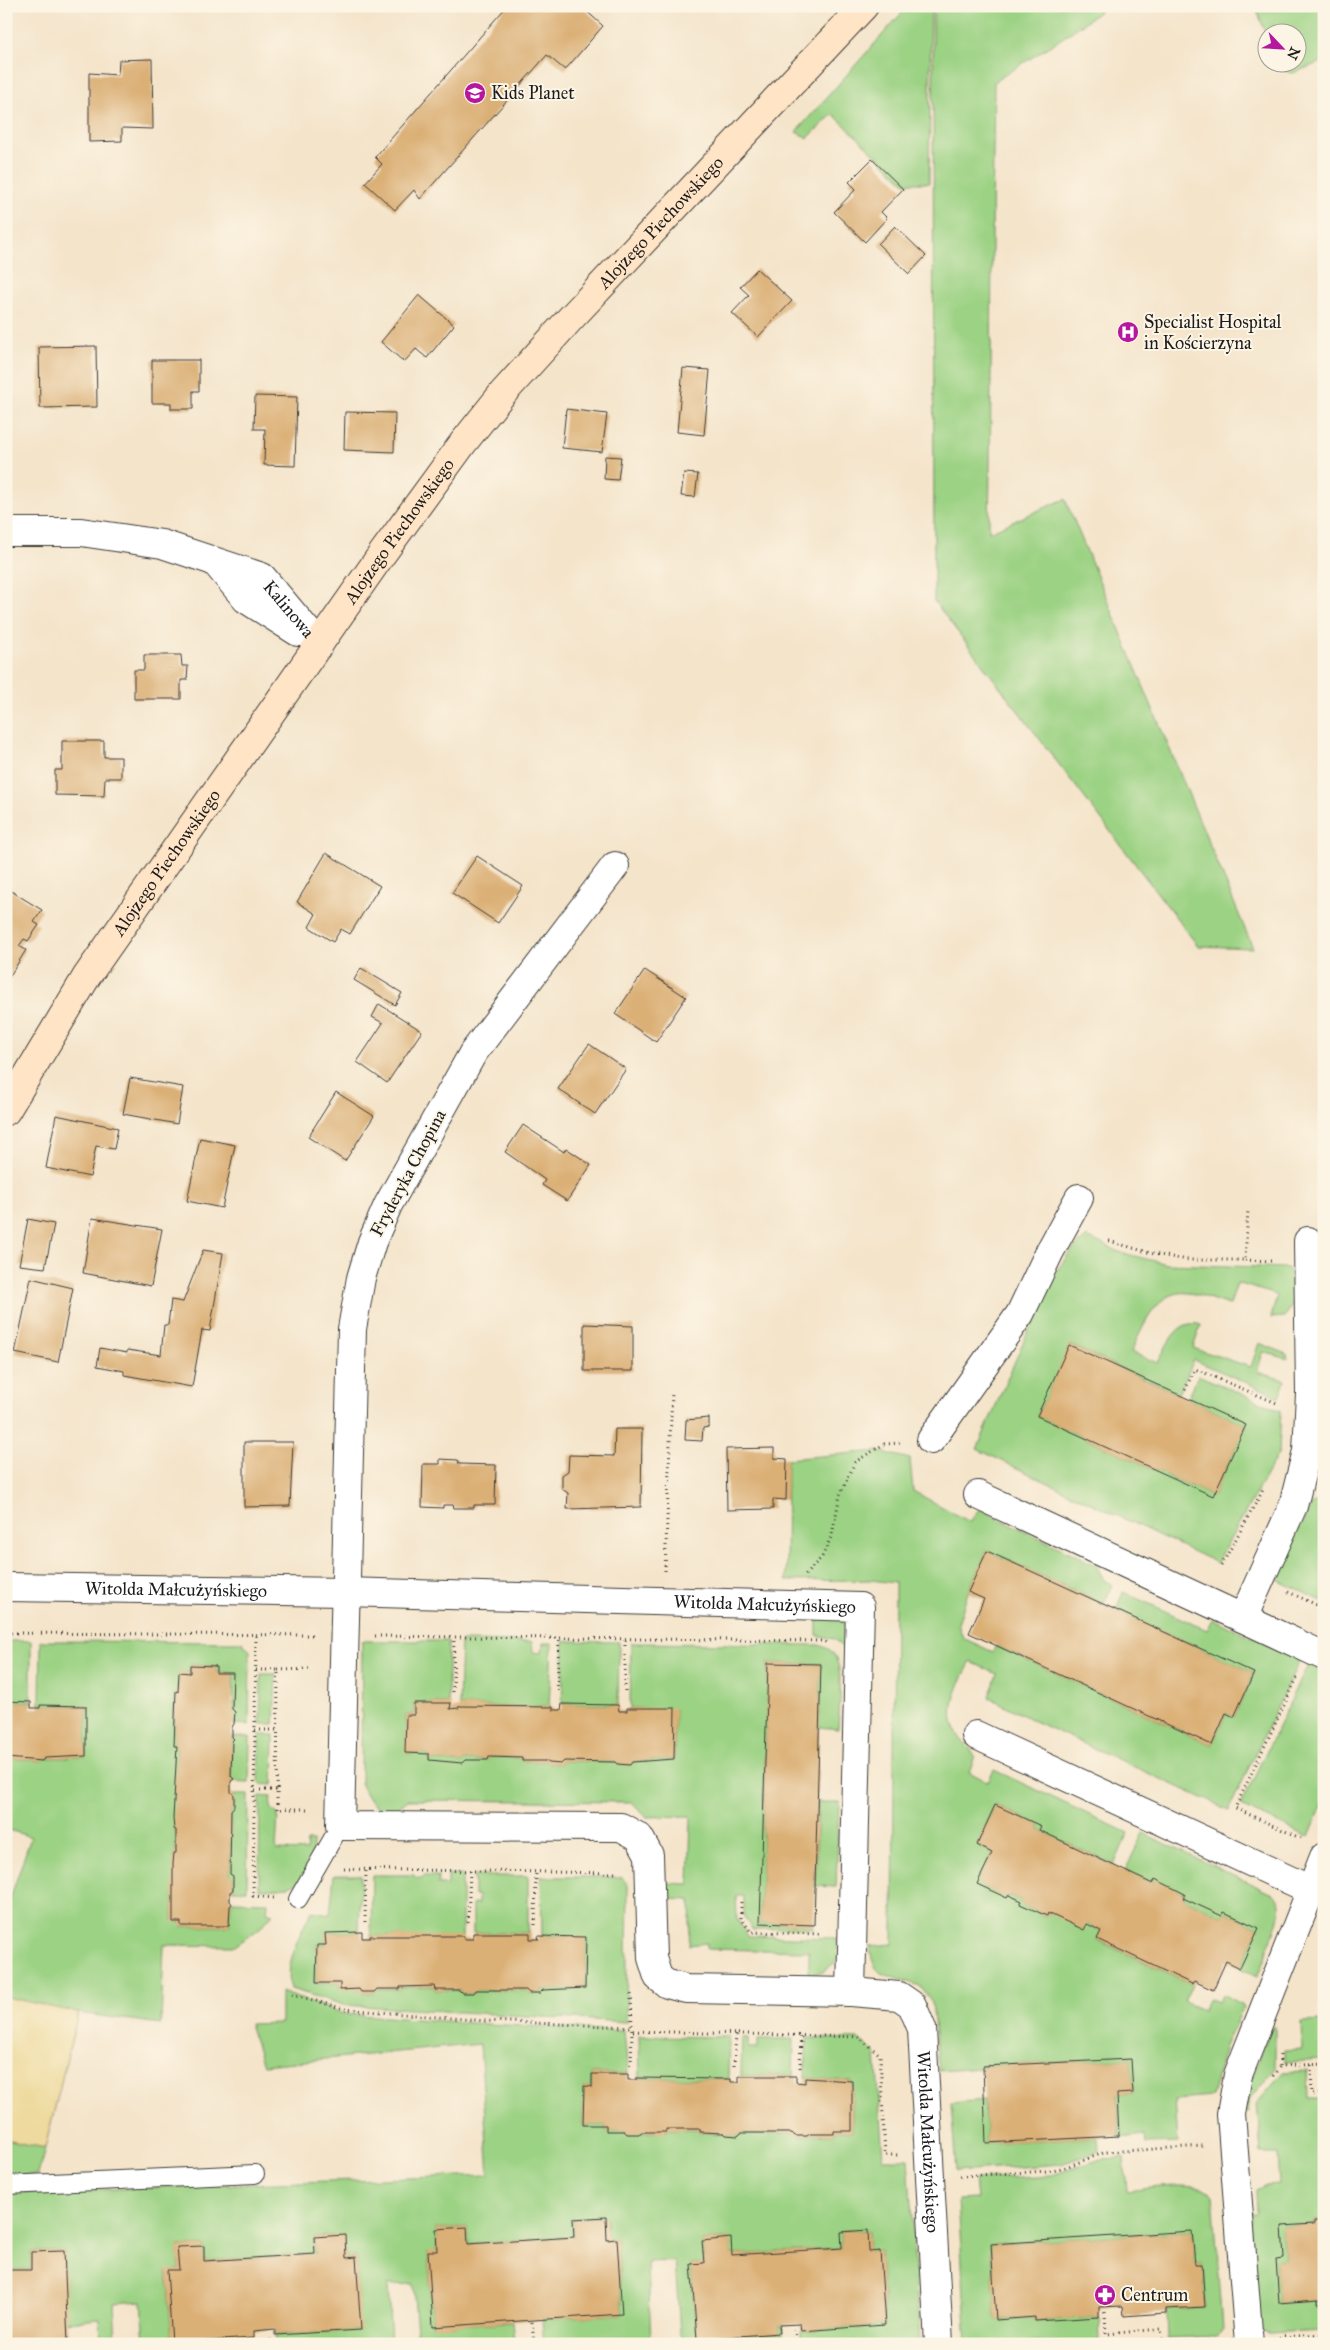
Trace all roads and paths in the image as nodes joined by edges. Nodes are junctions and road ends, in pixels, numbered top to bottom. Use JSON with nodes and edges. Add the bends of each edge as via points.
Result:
{"nodes":[{"id":1,"x":864,"y":6,"type":"edge"},
{"id":2,"x":6,"y":532,"type":"edge"},
{"id":3,"x":319,"y":645,"type":"junction"},
{"id":4,"x":615,"y":866,"type":"dead end"},
{"id":5,"x":6,"y":1111,"type":"edge"},
{"id":6,"x":1079,"y":1198,"type":"dead end"},
{"id":7,"x":1248,"y":1210,"type":"dead end"},
{"id":8,"x":1109,"y":1241,"type":"dead end"},
{"id":9,"x":1308,"y":1241,"type":"dead end"},
{"id":10,"x":1245,"y":1260,"type":"junction"},
{"id":11,"x":1273,"y":1261,"type":"dead end"},
{"id":12,"x":1185,"y":1390,"type":"dead end"},
{"id":13,"x":672,"y":1392,"type":"dead end"},
{"id":14,"x":1285,"y":1407,"type":"dead end"},
{"id":15,"x":1316,"y":1435,"type":"edge"},
{"id":16,"x":931,"y":1440,"type":"joint"},
{"id":17,"x":1266,"y":1484,"type":"dead end"},
{"id":18,"x":978,"y":1495,"type":"dead end"},
{"id":19,"x":1221,"y":1566,"type":"dead end"},
{"id":20,"x":803,"y":1578,"type":"dead end"},
{"id":21,"x":6,"y":1587,"type":"edge"},
{"id":22,"x":1284,"y":1590,"type":"dead end"},
{"id":23,"x":345,"y":1592,"type":"junction"},
{"id":24,"x":664,"y":1601,"type":"junction"},
{"id":25,"x":1324,"y":1608,"type":"edge"},
{"id":26,"x":1243,"y":1618,"type":"junction"},
{"id":27,"x":6,"y":1634,"type":"edge"},
{"id":28,"x":256,"y":1636,"type":"junction"},
{"id":29,"x":344,"y":1636,"type":"junction"},
{"id":30,"x":454,"y":1637,"type":"junction"},
{"id":31,"x":559,"y":1638,"type":"junction"},
{"id":32,"x":625,"y":1639,"type":"junction"},
{"id":33,"x":831,"y":1646,"type":"dead end"},
{"id":34,"x":1324,"y":1656,"type":"edge"},
{"id":35,"x":316,"y":1666,"type":"dead end"},
{"id":36,"x":256,"y":1670,"type":"junction"},
{"id":37,"x":278,"y":1670,"type":"junction"},
{"id":38,"x":1301,"y":1670,"type":"dead end"},
{"id":39,"x":557,"y":1691,"type":"dead end"},
{"id":40,"x":625,"y":1691,"type":"dead end"},
{"id":41,"x":453,"y":1692,"type":"dead end"},
{"id":42,"x":255,"y":1730,"type":"junction"},
{"id":43,"x":278,"y":1730,"type":"junction"},
{"id":44,"x":976,"y":1735,"type":"dead end"},
{"id":45,"x":255,"y":1790,"type":"junction"},
{"id":46,"x":277,"y":1790,"type":"junction"},
{"id":47,"x":310,"y":1809,"type":"dead end"},
{"id":48,"x":340,"y":1826,"type":"junction"},
{"id":49,"x":1314,"y":1849,"type":"edge"},
{"id":50,"x":336,"y":1869,"type":"dead end"},
{"id":51,"x":366,"y":1869,"type":"junction"},
{"id":52,"x":470,"y":1871,"type":"junction"},
{"id":53,"x":536,"y":1872,"type":"junction"},
{"id":54,"x":622,"y":1874,"type":"dead end"},
{"id":55,"x":1311,"y":1890,"type":"junction"},
{"id":56,"x":298,"y":1899,"type":"joint"},
{"id":57,"x":742,"y":1902,"type":"dead end"},
{"id":58,"x":365,"y":1922,"type":"dead end"},
{"id":59,"x":468,"y":1922,"type":"dead end"},
{"id":60,"x":536,"y":1925,"type":"dead end"},
{"id":61,"x":823,"y":1934,"type":"dead end"},
{"id":62,"x":632,"y":1989,"type":"dead end"},
{"id":63,"x":851,"y":1992,"type":"junction"},
{"id":64,"x":292,"y":1994,"type":"dead end"},
{"id":65,"x":631,"y":2029,"type":"junction"},
{"id":66,"x":736,"y":2034,"type":"junction"},
{"id":67,"x":801,"y":2036,"type":"junction"},
{"id":68,"x":1280,"y":2048,"type":"dead end"},
{"id":69,"x":1324,"y":2064,"type":"edge"},
{"id":70,"x":631,"y":2065,"type":"dead end"},
{"id":71,"x":1311,"y":2065,"type":"junction"},
{"id":72,"x":734,"y":2066,"type":"dead end"},
{"id":73,"x":800,"y":2068,"type":"dead end"},
{"id":74,"x":1324,"y":2094,"type":"edge"},
{"id":75,"x":1211,"y":2145,"type":"dead end"},
{"id":76,"x":903,"y":2155,"type":"dead end"},
{"id":77,"x":255,"y":2174,"type":"dead end"},
{"id":78,"x":959,"y":2176,"type":"dead end"},
{"id":79,"x":6,"y":2185,"type":"edge"},
{"id":80,"x":1105,"y":2312,"type":"dead end"},
{"id":81,"x":532,"y":2322,"type":"dead end"},
{"id":82,"x":795,"y":2329,"type":"dead end"},
{"id":83,"x":270,"y":2339,"type":"dead end"},
{"id":84,"x":271,"y":2344,"type":"edge"},
{"id":85,"x":534,"y":2344,"type":"edge"},
{"id":86,"x":796,"y":2344,"type":"edge"},
{"id":87,"x":939,"y":2344,"type":"edge"},
{"id":88,"x":1163,"y":2344,"type":"edge"},
{"id":89,"x":1249,"y":2344,"type":"edge"}],
"edges":[{"from":1,"to":3,"type":"street","name":"Alojzego Piechowskiego","via":[[503,393],[430,488]]},
{"from":2,"to":3,"type":"street","name":"Kalinowa","via":[[81,532],[162,544],[262,577]]},
{"from":3,"to":5,"type":"street","name":"Alojzego Piechowskiego","via":[[87,976]]},
{"from":4,"to":23,"type":"street","name":"Fryderyka Chopina","via":[[473,1053],[388,1205],[372,1242],[361,1278],[352,1329]]},
{"from":6,"to":16,"type":"street","via":[[1020,1314]]},
{"from":7,"to":10,"type":"path"},
{"from":8,"to":10,"type":"path","via":[[1188,1260]]},
{"from":9,"to":15,"type":"street"},
{"from":10,"to":11,"type":"path"},
{"from":12,"to":14,"type":"path","via":[[1195,1369]]},
{"from":13,"to":24,"type":"path"},
{"from":15,"to":26,"type":"street","via":[[1307,1451],[1293,1506]]},
{"from":16,"to":20,"type":"path","via":[[884,1444],[855,1462],[840,1495],[832,1535],[822,1558]]},
{"from":17,"to":19,"type":"path"},
{"from":18,"to":26,"type":"street"},
{"from":21,"to":23,"type":"street","name":"Witolda Małcużyńskiego"},
{"from":22,"to":25,"type":"path"},
{"from":23,"to":24,"type":"street","name":"Witolda Małcużyńskiego"},
{"from":23,"to":29,"type":"street"},
{"from":24,"to":63,"type":"street","name":"Witolda Małcużyńskiego","via":[[860,1607]]},
{"from":26,"to":34,"type":"street"},
{"from":27,"to":28,"type":"path"},
{"from":28,"to":29,"type":"path"},
{"from":28,"to":36,"type":"path"},
{"from":29,"to":30,"type":"path"},
{"from":29,"to":48,"type":"street"},
{"from":30,"to":31,"type":"path"},
{"from":30,"to":41,"type":"path"},
{"from":31,"to":32,"type":"path"},
{"from":31,"to":39,"type":"path"},
{"from":32,"to":33,"type":"path","via":[[824,1642]]},
{"from":32,"to":40,"type":"path"},
{"from":35,"to":37,"type":"path","via":[[310,1670]]},
{"from":36,"to":37,"type":"path"},
{"from":36,"to":42,"type":"path"},
{"from":37,"to":43,"type":"path"},
{"from":38,"to":49,"type":"path","via":[[1235,1808]]},
{"from":42,"to":43,"type":"path"},
{"from":42,"to":45,"type":"path"},
{"from":43,"to":46,"type":"path"},
{"from":44,"to":55,"type":"street"},
{"from":45,"to":46,"type":"path"},
{"from":45,"to":56,"type":"path","via":[[253,1896]]},
{"from":46,"to":47,"type":"path","via":[[276,1809]]},
{"from":48,"to":56,"type":"lane"},
{"from":48,"to":63,"type":"street","name":"Witolda Małcużyńskiego","via":[[621,1827],[639,1837],[649,1855],[652,1958],[658,1977],[667,1984],[686,1989]]},
{"from":49,"to":55,"type":"street"},
{"from":50,"to":51,"type":"path"},
{"from":51,"to":52,"type":"path"},
{"from":51,"to":58,"type":"path"},
{"from":52,"to":53,"type":"path"},
{"from":52,"to":59,"type":"path"},
{"from":53,"to":54,"type":"path"},
{"from":53,"to":60,"type":"path"},
{"from":55,"to":89,"type":"street","via":[[1238,2075],[1231,2114]]},
{"from":57,"to":61,"type":"path","via":[[741,1918],[751,1932]]},
{"from":62,"to":65,"type":"path"},
{"from":63,"to":87,"type":"street","name":"Witolda Małcużyńskiego","via":[[899,1996],[912,2004],[922,2028]]},
{"from":64,"to":65,"type":"path","via":[[344,2009]]},
{"from":65,"to":66,"type":"path"},
{"from":65,"to":70,"type":"path"},
{"from":66,"to":67,"type":"path"},
{"from":66,"to":72,"type":"path"},
{"from":67,"to":73,"type":"path"},
{"from":67,"to":76,"type":"path","via":[[859,2037],[880,2055],[885,2155]]},
{"from":68,"to":71,"type":"path","via":[[1280,2066]]},
{"from":69,"to":71,"type":"path"},
{"from":71,"to":74,"type":"path","via":[[1312,2094]]},
{"from":75,"to":78,"type":"path","via":[[1106,2152],[1048,2171]]},
{"from":77,"to":79,"type":"lane"},
{"from":80,"to":88,"type":"path","via":[[1106,2334],[1161,2329]]},
{"from":81,"to":85,"type":"path"},
{"from":82,"to":86,"type":"path"},
{"from":83,"to":84,"type":"path"}]}
